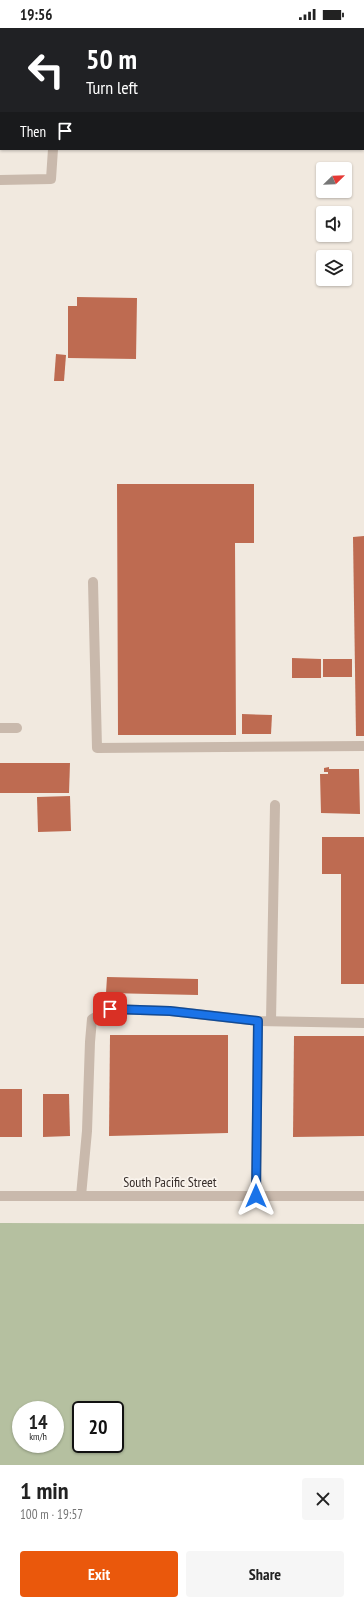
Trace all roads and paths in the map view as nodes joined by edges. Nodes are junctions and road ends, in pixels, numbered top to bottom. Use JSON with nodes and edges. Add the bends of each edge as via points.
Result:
{"nodes":[{"id":1,"x":53,"y":150,"type":"edge"},
{"id":2,"x":0,"y":180,"type":"edge"},
{"id":3,"x":93,"y":582,"type":"dead end"},
{"id":4,"x":0,"y":728,"type":"edge"},
{"id":5,"x":17,"y":728,"type":"dead end"},
{"id":6,"x":364,"y":746,"type":"edge"},
{"id":7,"x":275,"y":805,"type":"dead end"},
{"id":8,"x":258,"y":1021,"type":"junction"},
{"id":9,"x":271,"y":1021,"type":"junction"},
{"id":10,"x":364,"y":1023,"type":"edge"},
{"id":11,"x":0,"y":1196,"type":"edge"},
{"id":12,"x":81,"y":1196,"type":"junction"},
{"id":13,"x":256,"y":1196,"type":"junction"},
{"id":14,"x":364,"y":1196,"type":"edge"}],
"edges":[{"from":1,"to":2,"type":"street","via":[[51,179]]},
{"from":3,"to":6,"type":"street","via":[[97,748]]},
{"from":4,"to":5,"type":"street"},
{"from":7,"to":9,"type":"street"},
{"from":8,"to":9,"type":"street"},
{"from":8,"to":12,"type":"street","via":[[170,1011],[110,1009],[92,1019]]},
{"from":8,"to":13,"type":"street"},
{"from":9,"to":10,"type":"street"},
{"from":11,"to":12,"type":"street","name":"South Pacific Street"},
{"from":12,"to":13,"type":"street","name":"South Pacific Street"},
{"from":13,"to":14,"type":"street","name":"South Pacific Street"}]}
